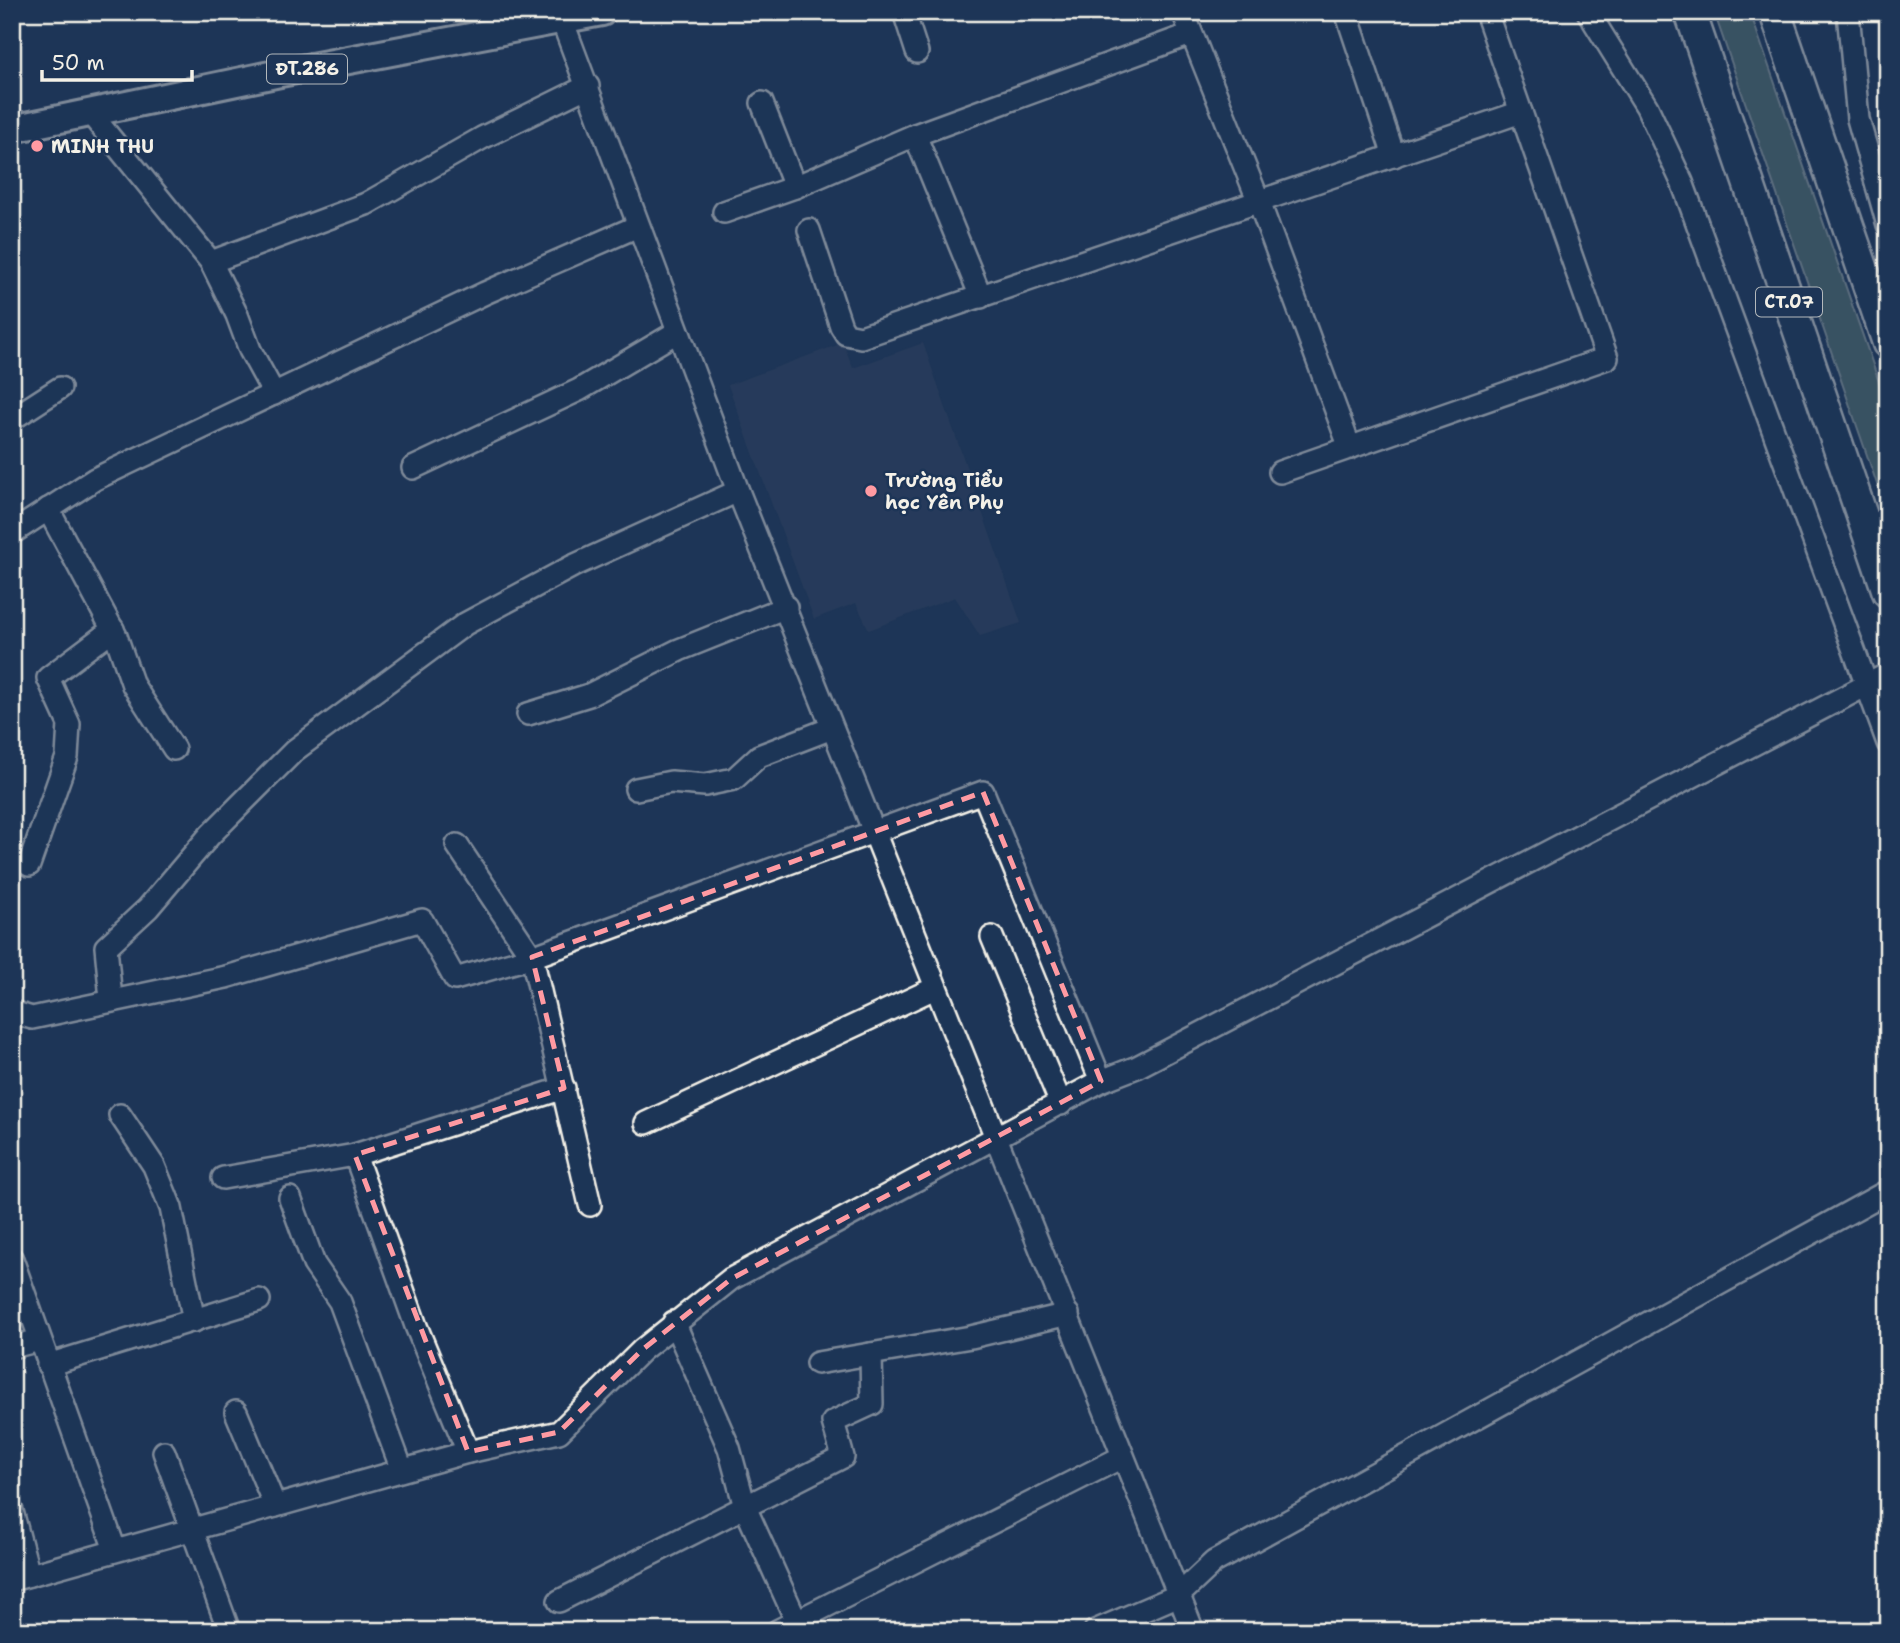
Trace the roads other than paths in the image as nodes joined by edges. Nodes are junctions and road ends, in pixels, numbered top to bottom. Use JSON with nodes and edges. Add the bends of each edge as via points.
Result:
{"nodes":[{"id":1,"x":602,"y":12,"type":"edge"},
{"id":2,"x":904,"y":12,"type":"edge"},
{"id":3,"x":1183,"y":12,"type":"edge"},
{"id":4,"x":1346,"y":12,"type":"edge"},
{"id":5,"x":1486,"y":12,"type":"edge"},
{"id":6,"x":1588,"y":12,"type":"edge"},
{"id":7,"x":1690,"y":12,"type":"edge"},
{"id":8,"x":1775,"y":12,"type":"edge"},
{"id":9,"x":1849,"y":12,"type":"edge"},
{"id":10,"x":560,"y":16,"type":"edge"},
{"id":11,"x":1191,"y":34,"type":"junction"},
{"id":12,"x":917,"y":51,"type":"dead end"},
{"id":13,"x":588,"y":86,"type":"junction"},
{"id":14,"x":762,"y":103,"type":"dead end"},
{"id":15,"x":1521,"y":112,"type":"junction"},
{"id":16,"x":91,"y":114,"type":"junction"},
{"id":17,"x":12,"y":130,"type":"edge"},
{"id":18,"x":915,"y":135,"type":"junction"},
{"id":19,"x":1394,"y":156,"type":"junction"},
{"id":20,"x":795,"y":187,"type":"junction"},
{"id":21,"x":1259,"y":202,"type":"junction"},
{"id":22,"x":724,"y":212,"type":"dead end"},
{"id":23,"x":1888,"y":225,"type":"edge"},
{"id":24,"x":638,"y":226,"type":"junction"},
{"id":25,"x":809,"y":230,"type":"dead end"},
{"id":26,"x":211,"y":262,"type":"junction"},
{"id":27,"x":981,"y":297,"type":"junction"},
{"id":28,"x":677,"y":332,"type":"junction"},
{"id":29,"x":1888,"y":343,"type":"edge"},
{"id":30,"x":60,"y":388,"type":"dead end"},
{"id":31,"x":274,"y":394,"type":"junction"},
{"id":32,"x":12,"y":419,"type":"edge"},
{"id":33,"x":1350,"y":448,"type":"junction"},
{"id":34,"x":413,"y":468,"type":"dead end"},
{"id":35,"x":1280,"y":472,"type":"dead end"},
{"id":36,"x":738,"y":491,"type":"junction"},
{"id":37,"x":48,"y":509,"type":"junction"},
{"id":38,"x":12,"y":533,"type":"edge"},
{"id":39,"x":1888,"y":593,"type":"edge"},
{"id":40,"x":786,"y":607,"type":"junction"},
{"id":41,"x":113,"y":629,"type":"junction"},
{"id":42,"x":1886,"y":676,"type":"edge"},
{"id":43,"x":1866,"y":686,"type":"junction"},
{"id":44,"x":528,"y":714,"type":"dead end"},
{"id":45,"x":832,"y":728,"type":"junction"},
{"id":46,"x":1888,"y":743,"type":"edge"},
{"id":47,"x":174,"y":749,"type":"dead end"},
{"id":48,"x":636,"y":789,"type":"dead end"},
{"id":49,"x":872,"y":832,"type":"junction"},
{"id":50,"x":457,"y":845,"type":"dead end"},
{"id":51,"x":29,"y":865,"type":"dead end"},
{"id":52,"x":992,"y":937,"type":"dead end"},
{"id":53,"x":533,"y":957,"type":"junction"},
{"id":54,"x":935,"y":988,"type":"junction"},
{"id":55,"x":111,"y":999,"type":"junction"},
{"id":56,"x":12,"y":1012,"type":"edge"},
{"id":57,"x":1101,"y":1081,"type":"junction"},
{"id":58,"x":564,"y":1088,"type":"junction"},
{"id":59,"x":1061,"y":1104,"type":"junction"},
{"id":60,"x":120,"y":1115,"type":"dead end"},
{"id":61,"x":646,"y":1124,"type":"dead end"},
{"id":62,"x":994,"y":1138,"type":"junction"},
{"id":63,"x":355,"y":1155,"type":"junction"},
{"id":64,"x":223,"y":1178,"type":"dead end"},
{"id":65,"x":1888,"y":1191,"type":"edge"},
{"id":66,"x":290,"y":1198,"type":"dead end"},
{"id":67,"x":590,"y":1205,"type":"dead end"},
{"id":68,"x":12,"y":1259,"type":"edge"},
{"id":69,"x":259,"y":1300,"type":"dead end"},
{"id":70,"x":1069,"y":1314,"type":"junction"},
{"id":71,"x":194,"y":1321,"type":"junction"},
{"id":72,"x":674,"y":1322,"type":"junction"},
{"id":73,"x":40,"y":1340,"type":"junction"},
{"id":74,"x":12,"y":1347,"type":"edge"},
{"id":75,"x":871,"y":1354,"type":"junction"},
{"id":76,"x":817,"y":1363,"type":"dead end"},
{"id":77,"x":48,"y":1365,"type":"junction"},
{"id":78,"x":236,"y":1412,"type":"dead end"},
{"id":79,"x":164,"y":1452,"type":"dead end"},
{"id":80,"x":468,"y":1452,"type":"junction"},
{"id":81,"x":1122,"y":1457,"type":"junction"},
{"id":82,"x":402,"y":1470,"type":"junction"},
{"id":83,"x":275,"y":1506,"type":"junction"},
{"id":84,"x":745,"y":1507,"type":"junction"},
{"id":85,"x":12,"y":1511,"type":"edge"},
{"id":86,"x":194,"y":1529,"type":"junction"},
{"id":87,"x":115,"y":1550,"type":"junction"},
{"id":88,"x":21,"y":1578,"type":"edge"},
{"id":89,"x":1180,"y":1595,"type":"junction"},
{"id":90,"x":559,"y":1601,"type":"dead end"},
{"id":91,"x":796,"y":1620,"type":"junction"},
{"id":92,"x":229,"y":1631,"type":"edge"},
{"id":93,"x":777,"y":1631,"type":"edge"},
{"id":94,"x":1095,"y":1631,"type":"edge"},
{"id":95,"x":1193,"y":1631,"type":"edge"}],
"edges":[{"from":1,"to":10,"type":"main road","number":"ĐT.286"},
{"from":2,"to":12,"type":"street"},
{"from":3,"to":11,"type":"street"},
{"from":4,"to":19,"type":"street"},
{"from":5,"to":15,"type":"street"},
{"from":6,"to":43,"type":"street","via":[[1647,107],[1682,182]]},
{"from":7,"to":39,"type":"highway","number":"CT.07"},
{"from":8,"to":29,"type":"highway"},
{"from":9,"to":23,"type":"street","via":[[1858,119]]},
{"from":10,"to":13,"type":"street"},
{"from":10,"to":16,"type":"main road","number":"ĐT.286"},
{"from":11,"to":18,"type":"street"},
{"from":11,"to":21,"type":"street"},
{"from":13,"to":24,"type":"street"},
{"from":13,"to":26,"type":"street","via":[[482,138],[366,204]]},
{"from":14,"to":20,"type":"street"},
{"from":15,"to":19,"type":"street"},
{"from":15,"to":33,"type":"street","via":[[1607,358]]},
{"from":16,"to":17,"type":"main road","number":"ĐT.286"},
{"from":16,"to":26,"type":"street"},
{"from":18,"to":20,"type":"street"},
{"from":18,"to":27,"type":"street"},
{"from":19,"to":21,"type":"street"},
{"from":20,"to":22,"type":"street"},
{"from":21,"to":27,"type":"street"},
{"from":21,"to":33,"type":"street"},
{"from":24,"to":28,"type":"street"},
{"from":24,"to":31,"type":"street"},
{"from":25,"to":27,"type":"street","via":[[841,326],[854,338]]},
{"from":26,"to":31,"type":"street"},
{"from":28,"to":34,"type":"street","via":[[579,390]]},
{"from":28,"to":36,"type":"street"},
{"from":30,"to":32,"type":"street"},
{"from":31,"to":37,"type":"street","via":[[95,479]]},
{"from":33,"to":35,"type":"street"},
{"from":36,"to":40,"type":"street"},
{"from":36,"to":55,"type":"street","via":[[573,566],[465,624],[295,750],[106,947]]},
{"from":37,"to":38,"type":"street"},
{"from":37,"to":41,"type":"street"},
{"from":40,"to":44,"type":"street","via":[[679,650],[589,695]]},
{"from":40,"to":45,"type":"street"},
{"from":41,"to":47,"type":"street","via":[[133,685]]},
{"from":41,"to":51,"type":"street","via":[[48,678],[69,724],[67,757]]},
{"from":42,"to":43,"type":"street"},
{"from":43,"to":46,"type":"street"},
{"from":43,"to":57,"type":"street","via":[[1137,1067]]},
{"from":45,"to":48,"type":"street","via":[[758,756],[733,779]]},
{"from":45,"to":49,"type":"street"},
{"from":49,"to":53,"type":"street"},
{"from":49,"to":54,"type":"street"},
{"from":49,"to":57,"type":"street","via":[[983,792]]},
{"from":50,"to":53,"type":"street"},
{"from":52,"to":59,"type":"street"},
{"from":53,"to":55,"type":"street","via":[[455,979],[422,920],[226,977]]},
{"from":53,"to":58,"type":"street"},
{"from":54,"to":61,"type":"street"},
{"from":54,"to":62,"type":"street"},
{"from":55,"to":56,"type":"street","via":[[32,1018]]},
{"from":57,"to":59,"type":"street"},
{"from":58,"to":63,"type":"street"},
{"from":58,"to":67,"type":"street"},
{"from":59,"to":62,"type":"street"},
{"from":60,"to":71,"type":"street","via":[[154,1166],[171,1208]]},
{"from":62,"to":70,"type":"street"},
{"from":62,"to":72,"type":"street","via":[[731,1279]]},
{"from":63,"to":64,"type":"street"},
{"from":63,"to":80,"type":"street","via":[[416,1326]]},
{"from":65,"to":89,"type":"street","via":[[1214,1562]]},
{"from":66,"to":82,"type":"street","via":[[314,1264],[340,1302]]},
{"from":68,"to":73,"type":"street"},
{"from":69,"to":71,"type":"street"},
{"from":70,"to":75,"type":"street"},
{"from":70,"to":81,"type":"street"},
{"from":71,"to":77,"type":"street"},
{"from":72,"to":80,"type":"street","via":[[559,1432]]},
{"from":72,"to":84,"type":"street","via":[[729,1448]]},
{"from":73,"to":74,"type":"street"},
{"from":73,"to":77,"type":"street"},
{"from":75,"to":76,"type":"street"},
{"from":75,"to":84,"type":"street","via":[[872,1404],[833,1422],[843,1457]]},
{"from":77,"to":87,"type":"street"},
{"from":78,"to":83,"type":"street"},
{"from":79,"to":86,"type":"street"},
{"from":80,"to":82,"type":"street"},
{"from":81,"to":89,"type":"street"},
{"from":81,"to":91,"type":"street"},
{"from":82,"to":83,"type":"street"},
{"from":83,"to":86,"type":"street"},
{"from":84,"to":90,"type":"street"},
{"from":84,"to":91,"type":"street"},
{"from":85,"to":88,"type":"street"},
{"from":86,"to":87,"type":"street"},
{"from":86,"to":92,"type":"street"},
{"from":87,"to":88,"type":"street"},
{"from":89,"to":94,"type":"street"},
{"from":89,"to":95,"type":"street"},
{"from":91,"to":93,"type":"street"}]}
